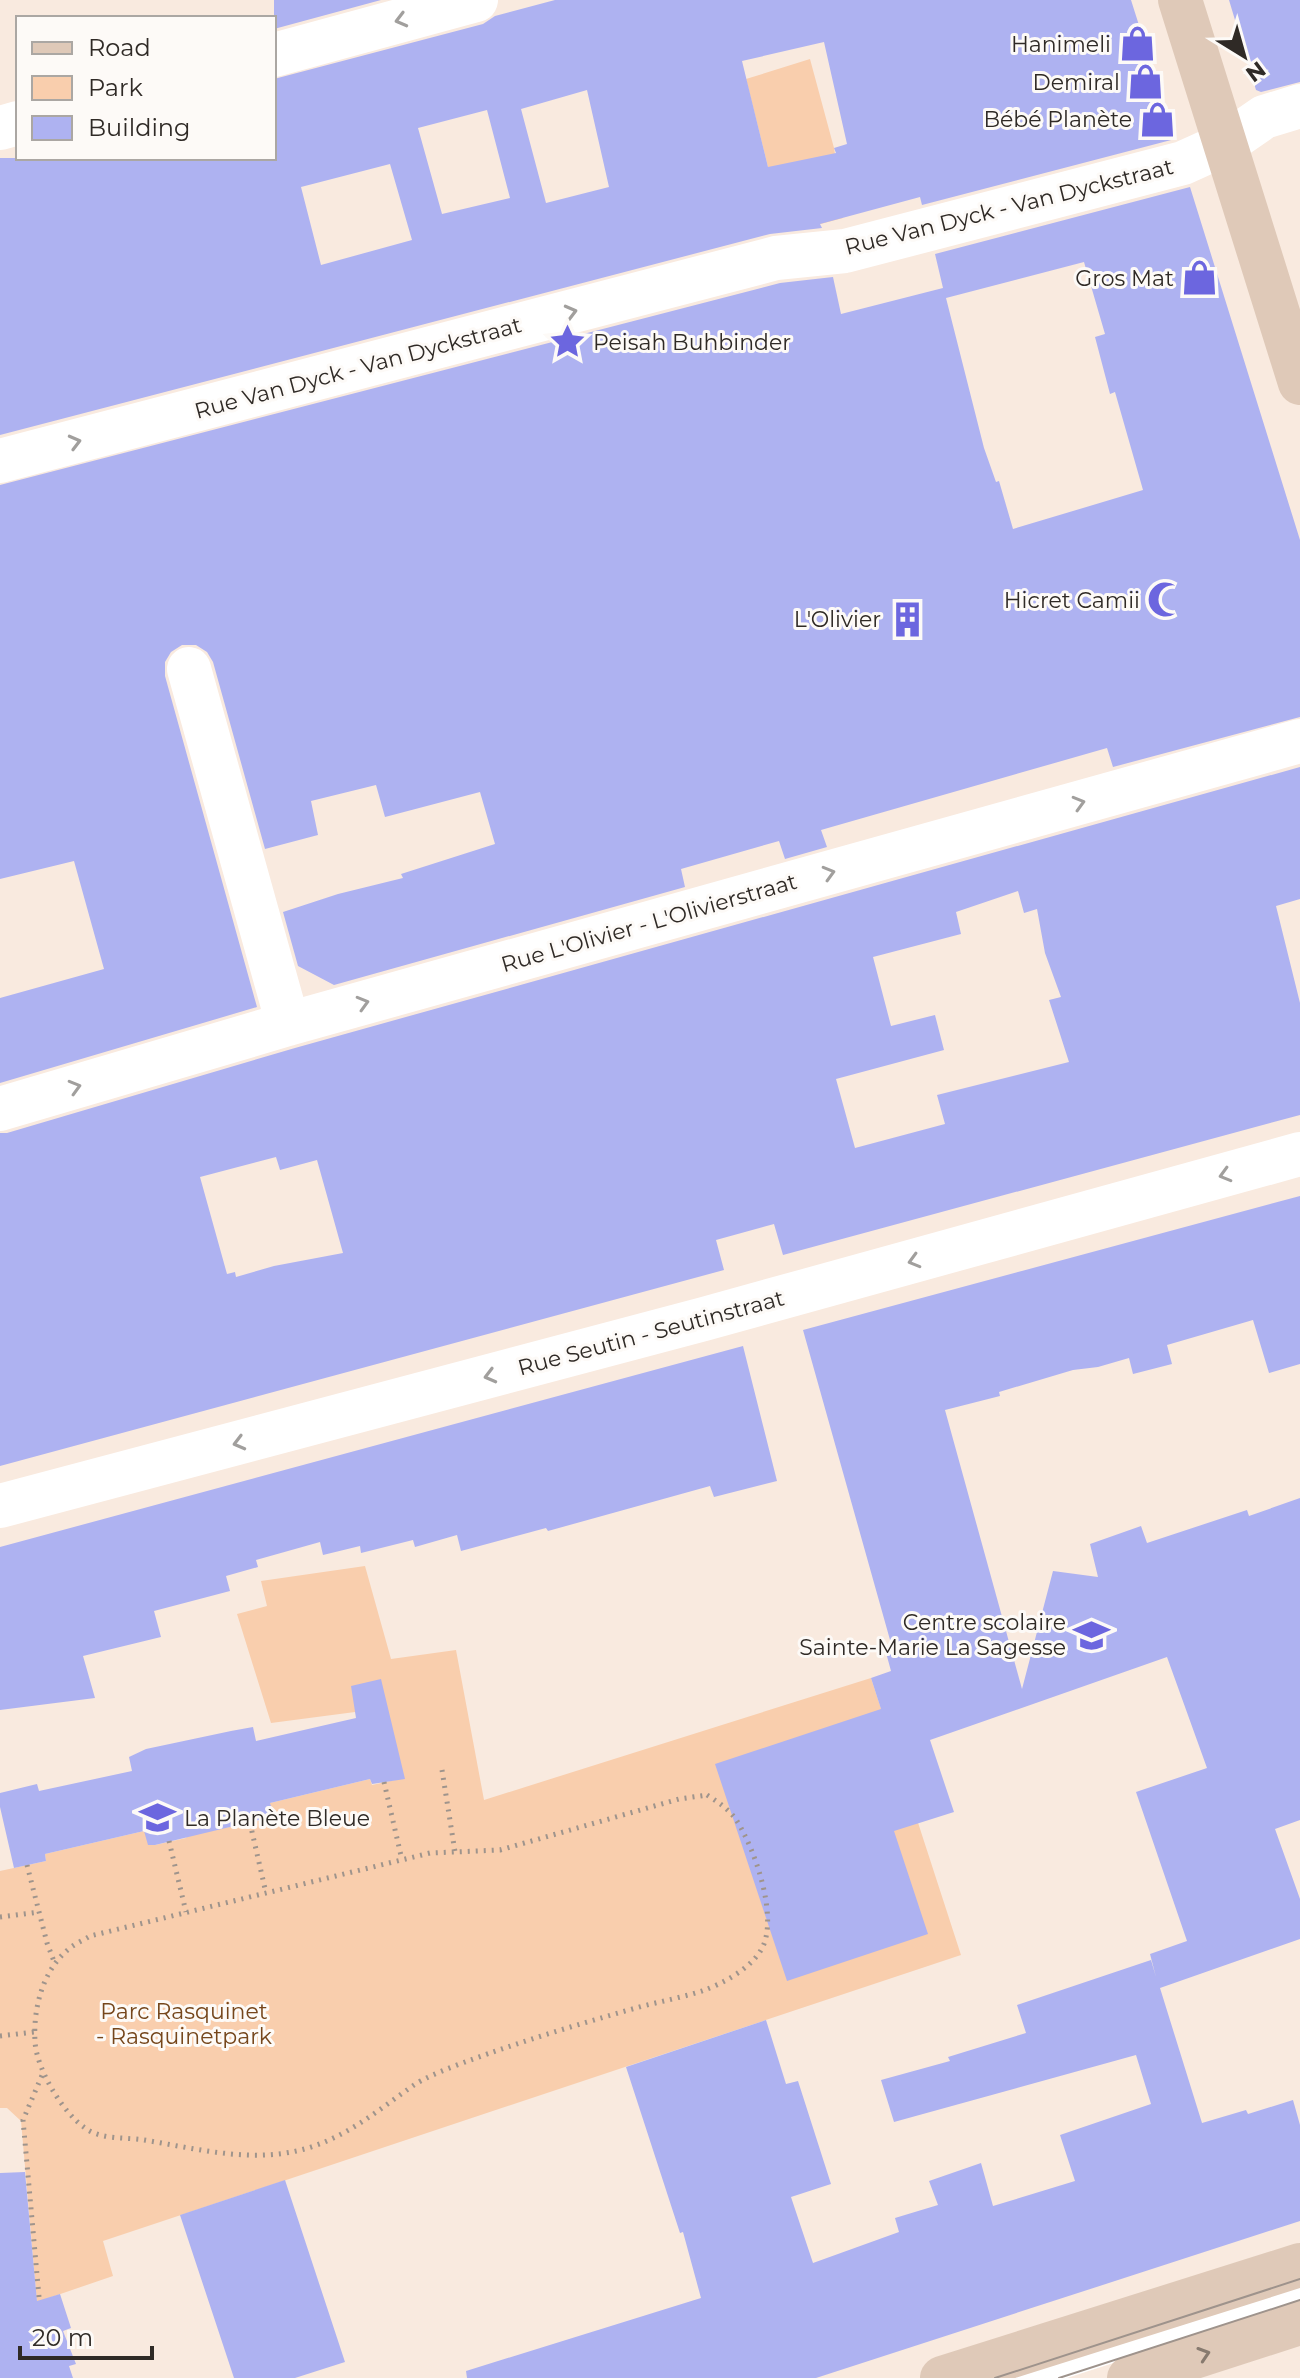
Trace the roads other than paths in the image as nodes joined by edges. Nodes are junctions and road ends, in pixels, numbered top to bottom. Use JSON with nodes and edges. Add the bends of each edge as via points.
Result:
{"nodes":[{"id":1,"x":476,"y":0,"type":"edge"},
{"id":2,"x":1180,"y":0,"type":"edge"},
{"id":3,"x":276,"y":54,"type":"edge"},
{"id":4,"x":1300,"y":106,"type":"edge"},
{"id":5,"x":1225,"y":144,"type":"junction"},
{"id":6,"x":1300,"y":383,"type":"edge"},
{"id":7,"x":0,"y":461,"type":"edge"},
{"id":8,"x":189,"y":669,"type":"dead end"},
{"id":9,"x":1300,"y":741,"type":"edge"},
{"id":10,"x":288,"y":1024,"type":"junction"},
{"id":11,"x":0,"y":1109,"type":"edge"},
{"id":12,"x":1300,"y":1154,"type":"edge"},
{"id":13,"x":0,"y":1506,"type":"edge"},
{"id":14,"x":1300,"y":2265,"type":"edge"},
{"id":15,"x":1300,"y":2290,"type":"edge"},
{"id":16,"x":1300,"y":2323,"type":"edge"},
{"id":17,"x":942,"y":2378,"type":"edge"},
{"id":18,"x":1028,"y":2378,"type":"edge"},
{"id":19,"x":1129,"y":2378,"type":"edge"}],
"edges":[{"from":1,"to":3,"type":"street","one_way":true},
{"from":2,"to":5,"type":"street"},
{"from":4,"to":5,"type":"street","name":"Rue Van Dyck - Van Dyckstraat","via":[[1264,117]]},
{"from":5,"to":6,"type":"street"},
{"from":7,"to":5,"type":"street","name":"Rue Van Dyck - Van Dyckstraat","one_way":true,"via":[[776,258],[845,251],[1183,163]]},
{"from":8,"to":10,"type":"street"},
{"from":10,"to":9,"type":"street","name":"Rue L'Olivier - L'Olivierstraat","one_way":true},
{"from":11,"to":10,"type":"street","name":"Rue L'Olivier - L'Olivierstraat","one_way":true},
{"from":12,"to":13,"type":"street","name":"Rue Seutin - Seutinstraat","one_way":true},
{"from":14,"to":17,"type":"street"},
{"from":15,"to":18,"type":"lane"},
{"from":19,"to":16,"type":"street","one_way":true}]}
